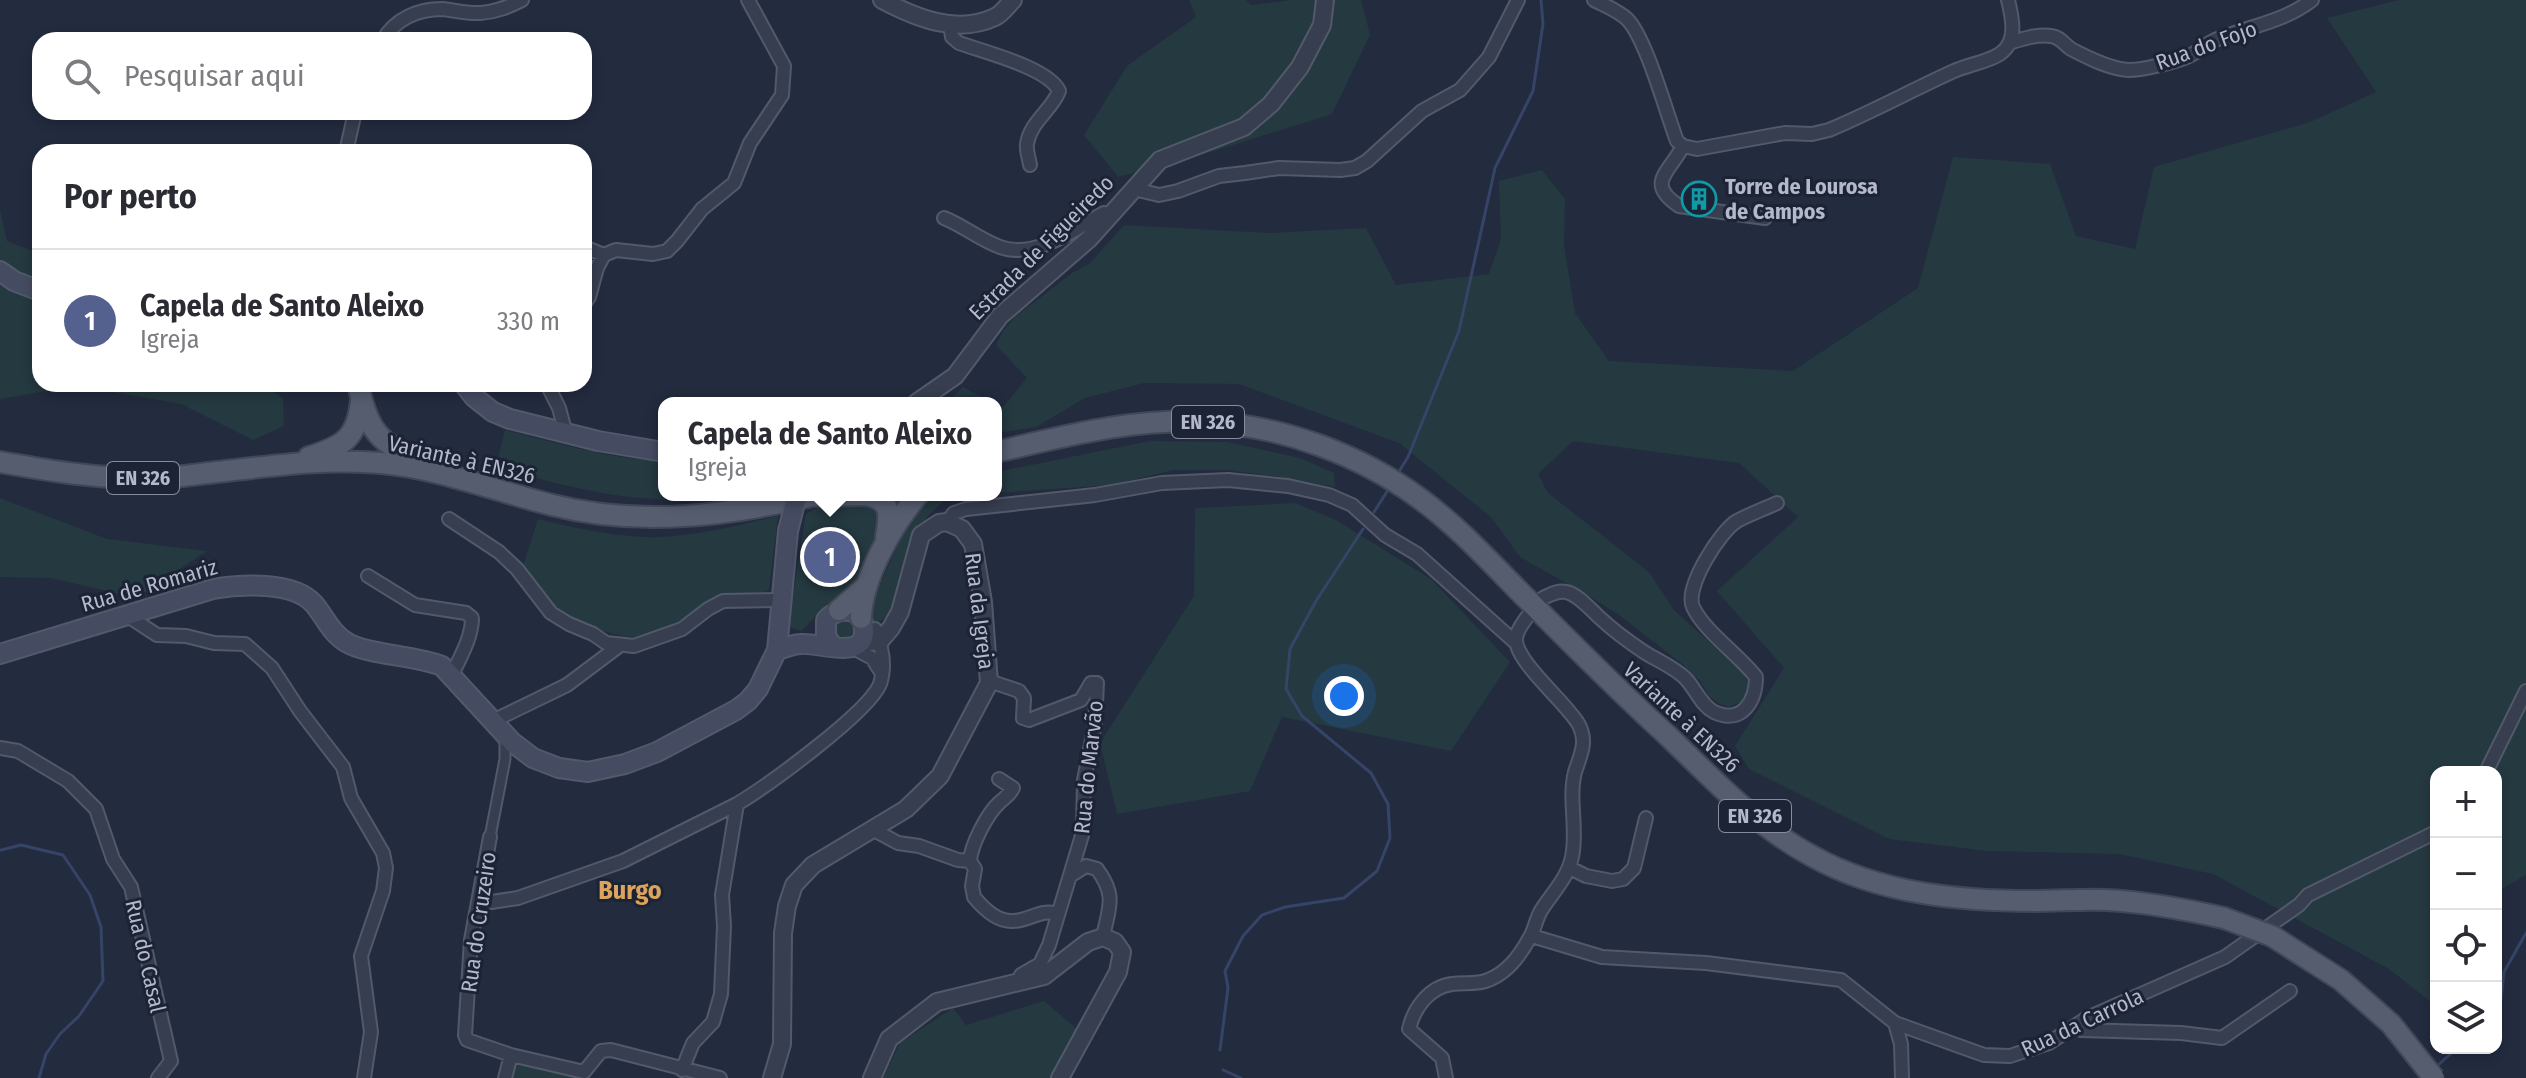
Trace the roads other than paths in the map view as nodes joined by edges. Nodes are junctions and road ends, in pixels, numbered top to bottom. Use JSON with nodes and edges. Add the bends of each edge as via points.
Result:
{"nodes":[{"id":1,"x":522,"y":0,"type":"edge"},
{"id":2,"x":748,"y":0,"type":"edge"},
{"id":3,"x":882,"y":0,"type":"edge"},
{"id":4,"x":1013,"y":0,"type":"edge"},
{"id":5,"x":1325,"y":0,"type":"edge"},
{"id":6,"x":1518,"y":0,"type":"edge"},
{"id":7,"x":1594,"y":0,"type":"edge"},
{"id":8,"x":2008,"y":0,"type":"edge"},
{"id":9,"x":2312,"y":0,"type":"edge"},
{"id":10,"x":950,"y":24,"type":"junction"},
{"id":11,"x":387,"y":32,"type":"edge"},
{"id":12,"x":2009,"y":43,"type":"junction"},
{"id":13,"x":353,"y":120,"type":"edge"},
{"id":14,"x":348,"y":144,"type":"edge"},
{"id":15,"x":1683,"y":146,"type":"junction"},
{"id":16,"x":1030,"y":165,"type":"dead end"},
{"id":17,"x":1134,"y":189,"type":"junction"},
{"id":18,"x":1111,"y":216,"type":"junction"},
{"id":19,"x":944,"y":218,"type":"dead end"},
{"id":20,"x":1765,"y":218,"type":"dead end"},
{"id":21,"x":592,"y":250,"type":"edge"},
{"id":22,"x":604,"y":255,"type":"junction"},
{"id":23,"x":0,"y":271,"type":"edge"},
{"id":24,"x":592,"y":286,"type":"edge"},
{"id":25,"x":32,"y":288,"type":"edge"},
{"id":26,"x":360,"y":392,"type":"edge"},
{"id":27,"x":360,"y":392,"type":"edge"},
{"id":28,"x":470,"y":392,"type":"edge"},
{"id":29,"x":551,"y":392,"type":"edge"},
{"id":30,"x":925,"y":397,"type":"edge"},
{"id":31,"x":566,"y":434,"type":"junction"},
{"id":32,"x":1021,"y":446,"type":"junction"},
{"id":33,"x":658,"y":451,"type":"edge"},
{"id":34,"x":1002,"y":451,"type":"edge"},
{"id":35,"x":1002,"y":456,"type":"edge"},
{"id":36,"x":0,"y":462,"type":"edge"},
{"id":37,"x":286,"y":464,"type":"junction"},
{"id":38,"x":780,"y":501,"type":"edge"},
{"id":39,"x":805,"y":501,"type":"edge"},
{"id":40,"x":882,"y":501,"type":"edge"},
{"id":41,"x":913,"y":501,"type":"edge"},
{"id":42,"x":1777,"y":503,"type":"dead end"},
{"id":43,"x":553,"y":506,"type":"junction"},
{"id":44,"x":449,"y":519,"type":"dead end"},
{"id":45,"x":947,"y":522,"type":"junction"},
{"id":46,"x":882,"y":552,"type":"junction"},
{"id":47,"x":368,"y":576,"type":"dead end"},
{"id":48,"x":865,"y":587,"type":"junction"},
{"id":49,"x":1543,"y":598,"type":"dead end"},
{"id":50,"x":782,"y":600,"type":"junction"},
{"id":51,"x":839,"y":610,"type":"junction"},
{"id":52,"x":128,"y":616,"type":"junction"},
{"id":53,"x":1527,"y":617,"type":"dead end"},
{"id":54,"x":825,"y":626,"type":"junction"},
{"id":55,"x":865,"y":634,"type":"junction"},
{"id":56,"x":1516,"y":643,"type":"junction"},
{"id":57,"x":802,"y":644,"type":"junction"},
{"id":58,"x":619,"y":646,"type":"junction"},
{"id":59,"x":833,"y":646,"type":"junction"},
{"id":60,"x":777,"y":650,"type":"junction"},
{"id":61,"x":0,"y":654,"type":"edge"},
{"id":62,"x":452,"y":675,"type":"junction"},
{"id":63,"x":882,"y":675,"type":"junction"},
{"id":64,"x":989,"y":681,"type":"junction"},
{"id":65,"x":2526,"y":691,"type":"edge"},
{"id":66,"x":499,"y":728,"type":"junction"},
{"id":67,"x":0,"y":748,"type":"edge"},
{"id":68,"x":2489,"y":766,"type":"edge"},
{"id":69,"x":999,"y":779,"type":"dead end"},
{"id":70,"x":737,"y":804,"type":"junction"},
{"id":71,"x":1646,"y":818,"type":"dead end"},
{"id":72,"x":872,"y":829,"type":"junction"},
{"id":73,"x":2430,"y":835,"type":"edge"},
{"id":74,"x":490,"y":837,"type":"joint"},
{"id":75,"x":970,"y":861,"type":"junction"},
{"id":76,"x":1570,"y":868,"type":"junction"},
{"id":77,"x":1070,"y":876,"type":"junction"},
{"id":78,"x":478,"y":904,"type":"junction"},
{"id":79,"x":1058,"y":914,"type":"junction"},
{"id":80,"x":1532,"y":936,"type":"junction"},
{"id":81,"x":1103,"y":937,"type":"junction"},
{"id":82,"x":1019,"y":982,"type":"junction"},
{"id":83,"x":2290,"y":991,"type":"dead end"},
{"id":84,"x":1895,"y":1023,"type":"junction"},
{"id":85,"x":2073,"y":1027,"type":"junction"},
{"id":86,"x":511,"y":1055,"type":"junction"},
{"id":87,"x":682,"y":1070,"type":"junction"},
{"id":88,"x":158,"y":1078,"type":"edge"},
{"id":89,"x":364,"y":1078,"type":"edge"},
{"id":90,"x":505,"y":1078,"type":"edge"},
{"id":91,"x":720,"y":1078,"type":"edge"},
{"id":92,"x":772,"y":1078,"type":"edge"},
{"id":93,"x":872,"y":1078,"type":"edge"},
{"id":94,"x":1060,"y":1078,"type":"edge"},
{"id":95,"x":1446,"y":1078,"type":"edge"},
{"id":96,"x":1902,"y":1078,"type":"edge"},
{"id":97,"x":2434,"y":1078,"type":"edge"}],
"edges":[{"from":1,"to":11,"type":"street","via":[[478,13],[412,13]]},
{"from":2,"to":22,"type":"street","via":[[784,66],[785,80],[734,183],[702,209],[667,251],[616,250]]},
{"from":3,"to":10,"type":"street"},
{"from":4,"to":10,"type":"street","via":[[997,16],[967,26]]},
{"from":5,"to":17,"type":"street","name":"Estrada de Figueiredo","via":[[1322,25],[1300,67],[1271,104],[1244,127],[1160,160]]},
{"from":6,"to":17,"type":"street","via":[[1489,57],[1460,90],[1422,111],[1355,168],[1279,168],[1219,176],[1159,195]]},
{"from":7,"to":15,"type":"street","via":[[1629,21]]},
{"from":8,"to":12,"type":"street"},
{"from":9,"to":12,"type":"street","name":"Rua do Fojo","via":[[2187,57],[2142,69],[2094,60],[2054,36]]},
{"from":10,"to":16,"type":"street","via":[[959,43],[1055,83],[1055,102],[1027,145]]},
{"from":12,"to":15,"type":"street","via":[[2001,53],[1829,130],[1697,149]]},
{"from":13,"to":14,"type":"street"},
{"from":15,"to":20,"type":"street","via":[[1660,183],[1671,201]]},
{"from":17,"to":18,"type":"street","name":"Estrada de Figueiredo"},
{"from":18,"to":19,"type":"street","via":[[1104,213],[1031,249],[1014,250]]},
{"from":18,"to":30,"type":"street","name":"Estrada de Figueiredo","via":[[1000,316],[955,376]]},
{"from":21,"to":22,"type":"street"},
{"from":22,"to":24,"type":"street"},
{"from":23,"to":25,"type":"main road"},
{"from":26,"to":37,"type":"main road","via":[[359,418],[349,438]]},
{"from":27,"to":43,"type":"main road","via":[[375,433],[386,444]]},
{"from":28,"to":31,"type":"main road","via":[[493,412]]},
{"from":29,"to":31,"type":"street"},
{"from":31,"to":33,"type":"main road"},
{"from":32,"to":34,"type":"main road","name":"Variante à EN326","number":"EN 326"},
{"from":32,"to":35,"type":"main road"},
{"from":32,"to":97,"type":"main road","name":"Variante à EN326","number":"EN 326","bridge":true,"via":[[1110,428],[1209,422],[1273,431],[1358,461],[1444,518],[1741,805],[1812,856],[1905,891],[1976,900],[2104,900],[2171,906],[2224,918],[2272,936],[2341,980],[2391,1024]]},
{"from":36,"to":37,"type":"main road","name":"Variante à EN326","number":"EN 326","via":[[101,477],[159,478]]},
{"from":37,"to":43,"type":"main road","name":"Variante à EN326","number":"EN 326","via":[[382,463]]},
{"from":38,"to":43,"type":"main road","name":"Variante à EN326","number":"EN 326","via":[[662,519]]},
{"from":39,"to":50,"type":"main road","bridge":true,"via":[[788,531]]},
{"from":40,"to":46,"type":"main road","via":[[889,512]]},
{"from":41,"to":46,"type":"main road"},
{"from":42,"to":49,"type":"street","via":[[1734,522],[1691,589],[1691,604],[1700,617],[1756,677],[1756,691],[1741,712],[1726,716],[1703,704],[1677,672],[1568,592]]},
{"from":44,"to":58,"type":"street","via":[[499,552],[551,613]]},
{"from":45,"to":55,"type":"street","via":[[921,535],[895,622]]},
{"from":45,"to":56,"type":"street","via":[[966,509],[1162,483],[1228,480],[1288,486],[1352,505],[1385,535],[1417,554]]},
{"from":45,"to":64,"type":"street","name":"Rua da Igreja","via":[[962,529],[973,544]]},
{"from":46,"to":48,"type":"main road"},
{"from":47,"to":62,"type":"street","via":[[415,605],[472,618]]},
{"from":48,"to":51,"type":"main road"},
{"from":48,"to":55,"type":"main road"},
{"from":50,"to":58,"type":"street","via":[[723,601],[682,629]]},
{"from":50,"to":60,"type":"main road"},
{"from":51,"to":54,"type":"main road"},
{"from":51,"to":55,"type":"main road","via":[[851,611]]},
{"from":52,"to":61,"type":"main road","name":"Rua de Romariz"},
{"from":52,"to":62,"type":"main road","name":"Rua de Romariz","via":[[233,585],[281,589],[313,602],[347,643],[428,660]]},
{"from":52,"to":89,"type":"street","via":[[157,635],[245,644],[272,668],[343,767],[351,798],[383,853],[386,868],[361,956],[371,1032]]},
{"from":53,"to":56,"type":"street"},
{"from":54,"to":57,"type":"main road"},
{"from":54,"to":59,"type":"main road"},
{"from":55,"to":59,"type":"main road","via":[[839,649]]},
{"from":55,"to":63,"type":"street"},
{"from":55,"to":63,"type":"street"},
{"from":56,"to":76,"type":"street","via":[[1527,665],[1579,725],[1584,741],[1575,774]]},
{"from":57,"to":59,"type":"main road"},
{"from":57,"to":60,"type":"main road"},
{"from":58,"to":66,"type":"street"},
{"from":60,"to":66,"type":"main road","name":"Rua de Romariz","via":[[758,689],[736,710],[625,764],[588,772],[559,768],[533,758]]},
{"from":62,"to":66,"type":"main road","name":"Rua de Romariz"},
{"from":63,"to":70,"type":"street","via":[[878,687],[841,726]]},
{"from":64,"to":72,"type":"street","name":"Rua da Igreja","via":[[940,776],[906,809]]},
{"from":64,"to":77,"type":"street","name":"Rua do Marvão","via":[[1019,691],[1023,718],[1029,720],[1081,700],[1091,683],[1097,683],[1083,832]]},
{"from":65,"to":68,"type":"street"},
{"from":66,"to":74,"type":"street","name":"Rua do Cruzeiro","via":[[505,759]]},
{"from":67,"to":88,"type":"street","name":"Rua do Casal","via":[[18,751],[68,781],[96,809],[113,859],[131,887],[171,1061]]},
{"from":69,"to":75,"type":"street","via":[[1013,788],[980,832]]},
{"from":70,"to":78,"type":"street","via":[[623,861],[518,898]]},
{"from":70,"to":87,"type":"street","via":[[722,895],[721,994],[713,1022],[693,1043]]},
{"from":71,"to":76,"type":"street","via":[[1634,868],[1623,879],[1586,876]]},
{"from":72,"to":75,"type":"street","via":[[898,843]]},
{"from":72,"to":92,"type":"street","name":"Rua da Igreja","via":[[813,865],[794,885],[783,933],[782,1044]]},
{"from":73,"to":85,"type":"street","name":"Rua da Carrola","via":[[2308,895],[2225,957]]},
{"from":74,"to":78,"type":"street","name":"Rua do Cruzeiro"},
{"from":75,"to":79,"type":"street","via":[[975,869],[974,897],[995,916],[1012,921],[1049,911]]},
{"from":76,"to":80,"type":"street","via":[[1539,913]]},
{"from":77,"to":79,"type":"street","name":"Rua do Marvão"},
{"from":77,"to":81,"type":"street","via":[[1086,866],[1097,869],[1107,883],[1111,892]]},
{"from":78,"to":86,"type":"street","name":"Rua do Cruzeiro","via":[[465,1035]]},
{"from":79,"to":82,"type":"street","name":"Rua do Marvão","via":[[1040,964],[1021,975]]},
{"from":80,"to":84,"type":"street","name":"Rua da Carrola","via":[[1602,957],[1841,980]]},
{"from":80,"to":95,"type":"street","via":[[1510,966],[1487,981],[1448,984],[1424,998],[1413,1014],[1409,1029],[1442,1058]]},
{"from":81,"to":82,"type":"street","via":[[1088,942],[1044,976]]},
{"from":81,"to":94,"type":"street","via":[[1122,952],[1118,972]]},
{"from":82,"to":93,"type":"street","via":[[937,1002],[889,1039]]},
{"from":83,"to":85,"type":"street","via":[[2222,1038]]},
{"from":84,"to":85,"type":"street","name":"Rua da Carrola","via":[[1984,1055],[2010,1056],[2049,1043]]},
{"from":84,"to":96,"type":"street"},
{"from":86,"to":87,"type":"street","via":[[584,1072],[601,1051],[611,1050]]},
{"from":86,"to":90,"type":"street"},
{"from":87,"to":91,"type":"street"}]}
